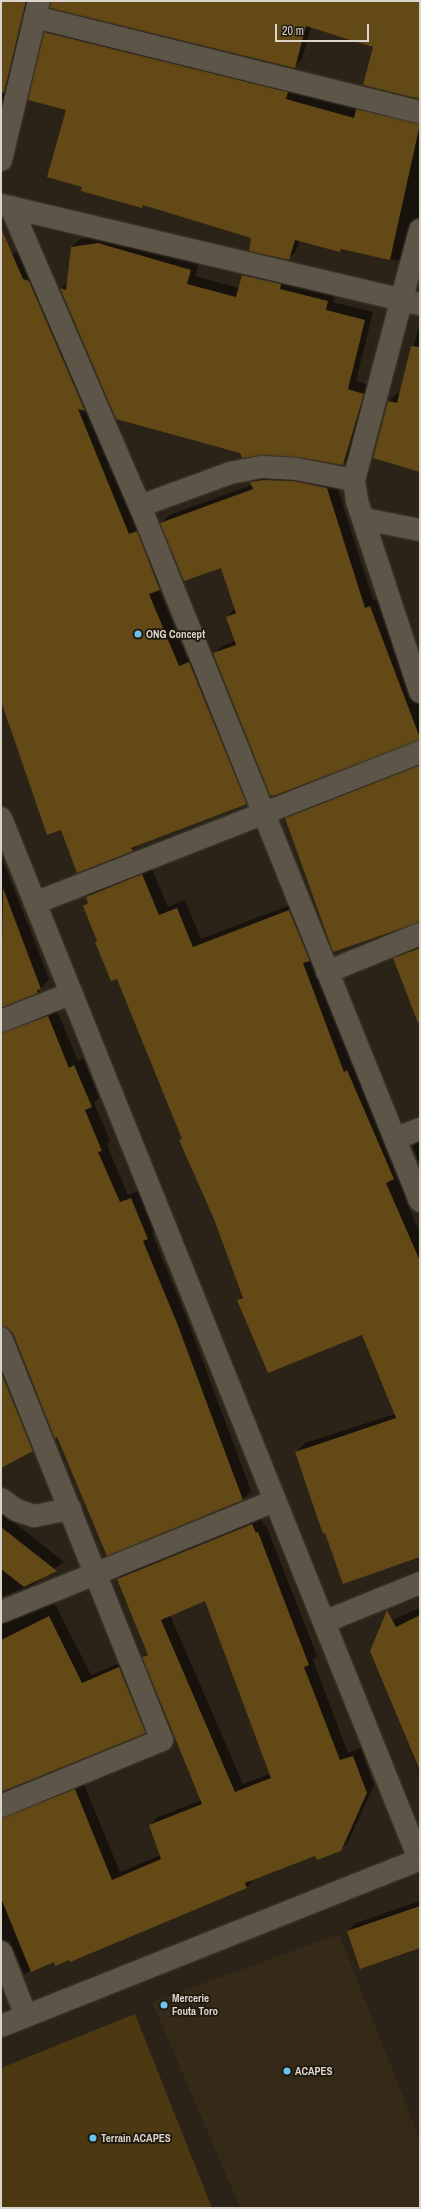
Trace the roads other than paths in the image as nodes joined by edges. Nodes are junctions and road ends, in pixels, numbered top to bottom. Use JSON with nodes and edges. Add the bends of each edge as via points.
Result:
{"nodes":[{"id":1,"x":37,"y":9,"type":"edge"},
{"id":2,"x":420,"y":112,"type":"edge"},
{"id":3,"x":1,"y":160,"type":"edge"},
{"id":4,"x":6,"y":206,"type":"edge"},
{"id":5,"x":420,"y":230,"type":"edge"},
{"id":6,"x":412,"y":302,"type":"edge"},
{"id":7,"x":354,"y":480,"type":"junction"},
{"id":8,"x":140,"y":506,"type":"junction"},
{"id":9,"x":364,"y":519,"type":"junction"},
{"id":10,"x":420,"y":530,"type":"edge"},
{"id":11,"x":420,"y":692,"type":"edge"},
{"id":12,"x":420,"y":752,"type":"edge"},
{"id":13,"x":264,"y":815,"type":"junction"},
{"id":14,"x":1,"y":818,"type":"edge"},
{"id":15,"x":35,"y":903,"type":"junction"},
{"id":16,"x":420,"y":934,"type":"edge"},
{"id":17,"x":327,"y":972,"type":"junction"},
{"id":18,"x":72,"y":993,"type":"junction"},
{"id":19,"x":1,"y":1022,"type":"edge"},
{"id":20,"x":420,"y":1129,"type":"edge"},
{"id":21,"x":395,"y":1139,"type":"junction"},
{"id":22,"x":420,"y":1201,"type":"edge"},
{"id":23,"x":1,"y":1338,"type":"edge"},
{"id":24,"x":1,"y":1498,"type":"edge"},
{"id":25,"x":275,"y":1501,"type":"junction"},
{"id":26,"x":70,"y":1509,"type":"junction"},
{"id":27,"x":96,"y":1574,"type":"junction"},
{"id":28,"x":420,"y":1583,"type":"edge"},
{"id":29,"x":1,"y":1612,"type":"edge"},
{"id":30,"x":324,"y":1622,"type":"junction"},
{"id":31,"x":1,"y":1806,"type":"edge"},
{"id":32,"x":419,"y":1859,"type":"edge"},
{"id":33,"x":1,"y":1952,"type":"edge"},
{"id":34,"x":26,"y":2016,"type":"junction"},
{"id":35,"x":1,"y":2026,"type":"edge"}],
"edges":[{"from":1,"to":2,"type":"street","via":[[198,59]]},
{"from":1,"to":3,"type":"street"},
{"from":4,"to":6,"type":"street"},
{"from":4,"to":8,"type":"street"},
{"from":5,"to":6,"type":"street"},
{"from":6,"to":7,"type":"street"},
{"from":7,"to":8,"type":"street","via":[[296,469],[262,468],[230,473]]},
{"from":7,"to":9,"type":"street","via":[[357,501]]},
{"from":8,"to":13,"type":"street"},
{"from":9,"to":10,"type":"street"},
{"from":9,"to":11,"type":"street"},
{"from":12,"to":13,"type":"street"},
{"from":13,"to":15,"type":"street"},
{"from":13,"to":17,"type":"street"},
{"from":14,"to":15,"type":"street"},
{"from":15,"to":18,"type":"street"},
{"from":16,"to":17,"type":"street"},
{"from":17,"to":21,"type":"street"},
{"from":18,"to":19,"type":"street"},
{"from":18,"to":25,"type":"street"},
{"from":20,"to":21,"type":"street"},
{"from":21,"to":22,"type":"street"},
{"from":23,"to":26,"type":"street"},
{"from":24,"to":26,"type":"street","via":[[16,1510],[34,1516]]},
{"from":25,"to":27,"type":"street"},
{"from":25,"to":30,"type":"street"},
{"from":26,"to":27,"type":"street"},
{"from":27,"to":29,"type":"street"},
{"from":27,"to":31,"type":"street","via":[[162,1740]]},
{"from":28,"to":30,"type":"street"},
{"from":30,"to":32,"type":"street"},
{"from":32,"to":34,"type":"street"},
{"from":33,"to":34,"type":"street"},
{"from":34,"to":35,"type":"street"}]}
